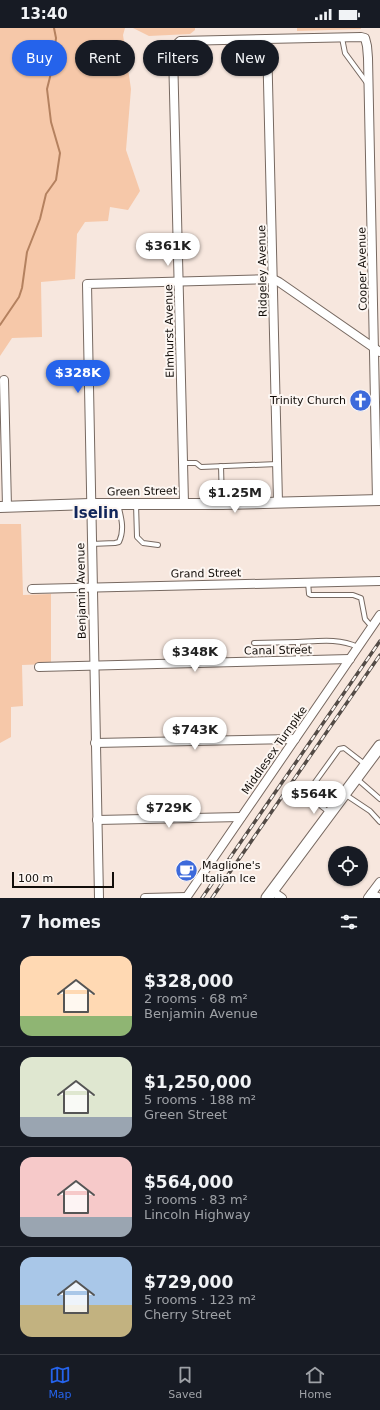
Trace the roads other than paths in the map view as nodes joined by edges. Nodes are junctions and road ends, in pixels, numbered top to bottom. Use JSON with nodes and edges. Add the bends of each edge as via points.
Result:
{"nodes":[{"id":1,"x":342,"y":38,"type":"junction"},
{"id":2,"x":267,"y":40,"type":"edge"},
{"id":3,"x":221,"y":41,"type":"edge"},
{"id":4,"x":268,"y":76,"type":"edge"},
{"id":5,"x":369,"y":85,"type":"junction"},
{"id":6,"x":273,"y":279,"type":"junction"},
{"id":7,"x":178,"y":281,"type":"junction"},
{"id":8,"x":377,"y":350,"type":"edge"},
{"id":9,"x":4,"y":380,"type":"dead end"},
{"id":10,"x":183,"y":464,"type":"junction"},
{"id":11,"x":277,"y":464,"type":"junction"},
{"id":12,"x":221,"y":466,"type":"junction"},
{"id":13,"x":379,"y":500,"type":"edge"},
{"id":14,"x":278,"y":502,"type":"junction"},
{"id":15,"x":184,"y":503,"type":"junction"},
{"id":16,"x":90,"y":504,"type":"junction"},
{"id":17,"x":118,"y":504,"type":"junction"},
{"id":18,"x":136,"y":504,"type":"junction"},
{"id":19,"x":222,"y":504,"type":"junction"},
{"id":20,"x":3,"y":507,"type":"edge"},
{"id":21,"x":91,"y":544,"type":"junction"},
{"id":22,"x":158,"y":544,"type":"dead end"},
{"id":23,"x":380,"y":581,"type":"edge"},
{"id":24,"x":308,"y":582,"type":"junction"},
{"id":25,"x":92,"y":587,"type":"junction"},
{"id":26,"x":32,"y":589,"type":"dead end"},
{"id":27,"x":380,"y":615,"type":"edge"},
{"id":28,"x":372,"y":627,"type":"junction"},
{"id":29,"x":298,"y":642,"type":"junction"},
{"id":30,"x":254,"y":643,"type":"dead end"},
{"id":31,"x":358,"y":647,"type":"junction"},
{"id":32,"x":350,"y":659,"type":"junction"},
{"id":33,"x":298,"y":661,"type":"junction"},
{"id":34,"x":94,"y":665,"type":"junction"},
{"id":35,"x":39,"y":667,"type":"dead end"},
{"id":36,"x":295,"y":739,"type":"junction"},
{"id":37,"x":95,"y":743,"type":"junction"},
{"id":38,"x":380,"y":746,"type":"edge"},
{"id":39,"x":366,"y":765,"type":"junction"},
{"id":40,"x":356,"y":778,"type":"junction"},
{"id":41,"x":344,"y":794,"type":"junction"},
{"id":42,"x":380,"y":799,"type":"edge"},
{"id":43,"x":330,"y":813,"type":"junction"},
{"id":44,"x":241,"y":817,"type":"junction"},
{"id":45,"x":97,"y":820,"type":"junction"},
{"id":46,"x":380,"y":822,"type":"edge"},
{"id":47,"x":380,"y":882,"type":"edge"},
{"id":48,"x":270,"y":895,"type":"edge"},
{"id":49,"x":370,"y":896,"type":"edge"},
{"id":50,"x":187,"y":897,"type":"edge"},
{"id":51,"x":99,"y":898,"type":"edge"},
{"id":52,"x":145,"y":898,"type":"edge"},
{"id":53,"x":282,"y":898,"type":"edge"},
{"id":54,"x":380,"y":898,"type":"edge"}],
"edges":[{"from":1,"to":2,"type":"street"},
{"from":1,"to":5,"type":"lane","via":[[345,53]]},
{"from":1,"to":5,"type":"street","name":"Cooper Avenue","via":[[365,38]]},
{"from":3,"to":7,"type":"street","name":"Elmhurst Avenue","via":[[180,41],[173,52]]},
{"from":4,"to":6,"type":"street","name":"Ridgeley Avenue"},
{"from":5,"to":8,"type":"street","name":"Cooper Avenue"},
{"from":6,"to":7,"type":"street"},
{"from":6,"to":8,"type":"street"},
{"from":6,"to":11,"type":"street","name":"Ridgeley Avenue"},
{"from":7,"to":10,"type":"street","name":"Elmhurst Avenue"},
{"from":7,"to":16,"type":"street","name":"Benjamin Avenue","via":[[86,284]]},
{"from":8,"to":13,"type":"street","name":"Cooper Avenue"},
{"from":9,"to":20,"type":"street"},
{"from":10,"to":12,"type":"lane","via":[[196,463],[201,467]]},
{"from":10,"to":15,"type":"street","name":"Elmhurst Avenue"},
{"from":11,"to":12,"type":"lane"},
{"from":11,"to":14,"type":"street","name":"Ridgeley Avenue"},
{"from":12,"to":19,"type":"lane"},
{"from":13,"to":14,"type":"street","name":"Green Street"},
{"from":14,"to":19,"type":"street","name":"Green Street"},
{"from":15,"to":18,"type":"street","name":"Green Street"},
{"from":15,"to":19,"type":"street","name":"Green Street"},
{"from":16,"to":17,"type":"street","name":"Green Street"},
{"from":16,"to":20,"type":"street","name":"Green Street"},
{"from":16,"to":21,"type":"street","name":"Benjamin Avenue"},
{"from":17,"to":18,"type":"street","name":"Green Street"},
{"from":17,"to":21,"type":"lane","via":[[122,521],[119,542]]},
{"from":18,"to":22,"type":"lane","via":[[137,537],[143,543]]},
{"from":21,"to":25,"type":"street","name":"Benjamin Avenue"},
{"from":23,"to":24,"type":"street","name":"Grand Street"},
{"from":24,"to":25,"type":"street","name":"Grand Street"},
{"from":24,"to":28,"type":"lane","via":[[311,595],[354,595],[361,598],[365,619]]},
{"from":25,"to":26,"type":"street","name":"Grand Street"},
{"from":25,"to":34,"type":"street","name":"Benjamin Avenue"},
{"from":27,"to":28,"type":"street","name":"Middlesex Turnpike"},
{"from":28,"to":31,"type":"street","name":"Middlesex Turnpike"},
{"from":29,"to":30,"type":"lane"},
{"from":29,"to":31,"type":"lane","via":[[338,641]]},
{"from":29,"to":33,"type":"lane"},
{"from":31,"to":32,"type":"street","name":"Middlesex Turnpike"},
{"from":32,"to":33,"type":"street","name":"Canal Street"},
{"from":32,"to":36,"type":"street","name":"Middlesex Turnpike"},
{"from":33,"to":34,"type":"street","name":"Canal Street"},
{"from":34,"to":35,"type":"street","name":"Canal Street"},
{"from":34,"to":37,"type":"street","name":"Benjamin Avenue"},
{"from":36,"to":37,"type":"street"},
{"from":36,"to":44,"type":"street","name":"Middlesex Turnpike"},
{"from":37,"to":45,"type":"street","name":"Benjamin Avenue"},
{"from":38,"to":39,"type":"main road"},
{"from":39,"to":40,"type":"main road"},
{"from":39,"to":43,"type":"lane","via":[[344,748],[339,749],[308,792],[308,796]]},
{"from":40,"to":41,"type":"main road"},
{"from":40,"to":42,"type":"lane"},
{"from":41,"to":43,"type":"main road"},
{"from":41,"to":46,"type":"lane","via":[[370,811]]},
{"from":43,"to":48,"type":"main road"},
{"from":44,"to":45,"type":"street"},
{"from":44,"to":50,"type":"street","name":"Middlesex Turnpike"},
{"from":45,"to":51,"type":"street","name":"Benjamin Avenue"},
{"from":47,"to":49,"type":"street"},
{"from":48,"to":53,"type":"street"},
{"from":49,"to":54,"type":"street"},
{"from":50,"to":52,"type":"street"}]}
